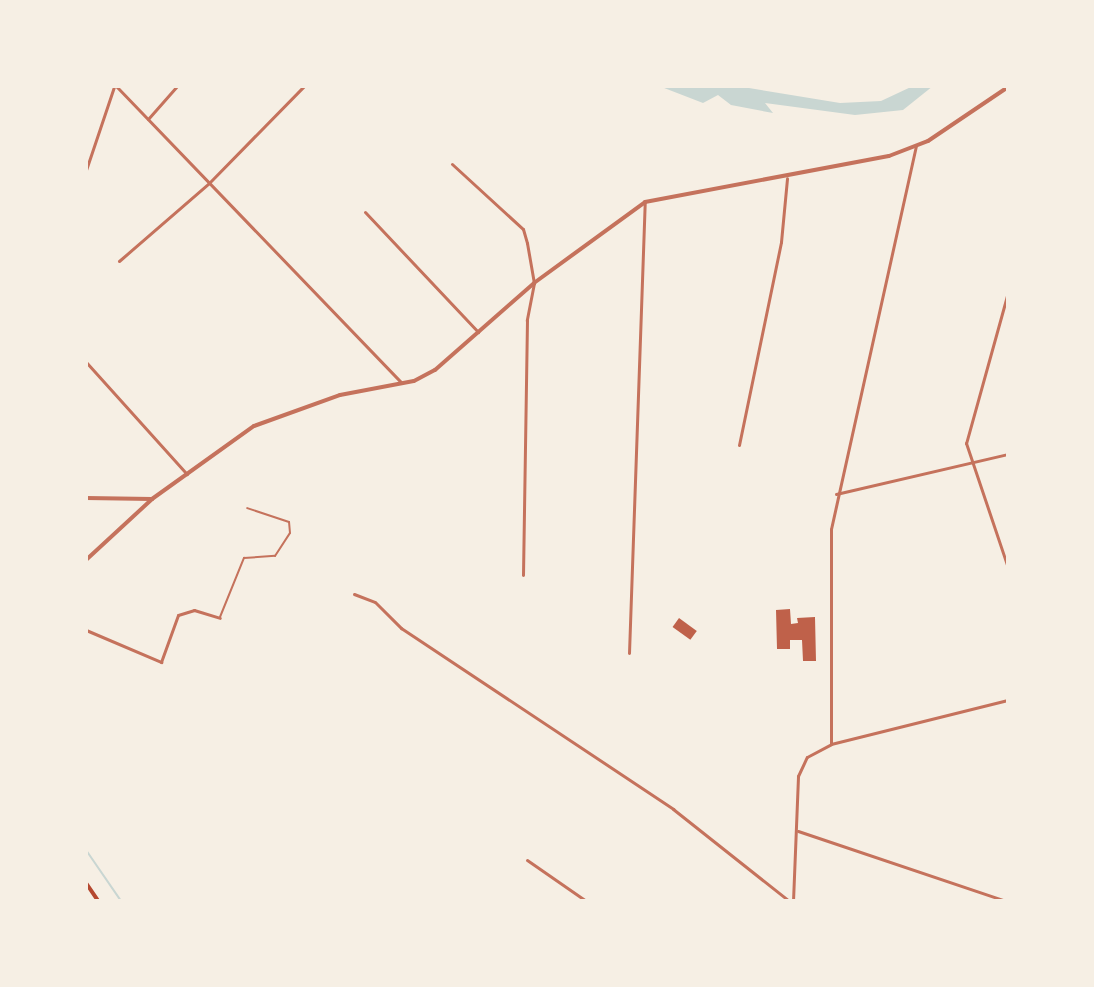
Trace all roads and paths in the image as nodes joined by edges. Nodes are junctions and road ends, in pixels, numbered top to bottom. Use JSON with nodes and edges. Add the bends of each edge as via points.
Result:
{"nodes":[{"id":1,"x":115,"y":86,"type":"edge"},
{"id":2,"x":177,"y":86,"type":"edge"},
{"id":3,"x":304,"y":86,"type":"edge"},
{"id":4,"x":1008,"y":87,"type":"edge"},
{"id":5,"x":148,"y":119,"type":"junction"},
{"id":6,"x":916,"y":145,"type":"junction"},
{"id":7,"x":452,"y":164,"type":"dead end"},
{"id":8,"x":86,"y":170,"type":"edge"},
{"id":9,"x":787,"y":178,"type":"junction"},
{"id":10,"x":209,"y":183,"type":"junction"},
{"id":11,"x":645,"y":202,"type":"junction"},
{"id":12,"x":365,"y":212,"type":"dead end"},
{"id":13,"x":119,"y":261,"type":"dead end"},
{"id":14,"x":534,"y":283,"type":"junction"},
{"id":15,"x":1008,"y":292,"type":"edge"},
{"id":16,"x":478,"y":332,"type":"junction"},
{"id":17,"x":86,"y":362,"type":"edge"},
{"id":18,"x":402,"y":383,"type":"junction"},
{"id":19,"x":739,"y":445,"type":"dead end"},
{"id":20,"x":1008,"y":454,"type":"edge"},
{"id":21,"x":972,"y":461,"type":"junction"},
{"id":22,"x":187,"y":474,"type":"junction"},
{"id":23,"x":836,"y":494,"type":"junction"},
{"id":24,"x":86,"y":498,"type":"edge"},
{"id":25,"x":152,"y":499,"type":"junction"},
{"id":26,"x":247,"y":508,"type":"dead end"},
{"id":27,"x":86,"y":560,"type":"edge"},
{"id":28,"x":1008,"y":568,"type":"edge"},
{"id":29,"x":523,"y":575,"type":"dead end"},
{"id":30,"x":354,"y":594,"type":"dead end"},
{"id":31,"x":220,"y":618,"type":"joint"},
{"id":32,"x":86,"y":630,"type":"edge"},
{"id":33,"x":629,"y":653,"type":"dead end"},
{"id":34,"x":1008,"y":700,"type":"edge"},
{"id":35,"x":831,"y":744,"type":"junction"},
{"id":36,"x":797,"y":831,"type":"junction"},
{"id":37,"x":527,"y":860,"type":"dead end"},
{"id":38,"x":86,"y":883,"type":"edge"},
{"id":39,"x":98,"y":901,"type":"edge"},
{"id":40,"x":586,"y":901,"type":"edge"},
{"id":41,"x":791,"y":901,"type":"edge"},
{"id":42,"x":1007,"y":901,"type":"edge"}],
"edges":[{"from":1,"to":5,"type":"street"},
{"from":1,"to":8,"type":"street"},
{"from":2,"to":5,"type":"street"},
{"from":3,"to":10,"type":"street"},
{"from":4,"to":6,"type":"street"},
{"from":5,"to":10,"type":"street"},
{"from":6,"to":9,"type":"street"},
{"from":6,"to":23,"type":"street"},
{"from":7,"to":14,"type":"street","via":[[523,229]]},
{"from":9,"to":11,"type":"street"},
{"from":9,"to":19,"type":"street","via":[[781,242]]},
{"from":10,"to":13,"type":"street"},
{"from":10,"to":18,"type":"street"},
{"from":11,"to":14,"type":"street"},
{"from":11,"to":33,"type":"street"},
{"from":12,"to":16,"type":"street"},
{"from":14,"to":16,"type":"street"},
{"from":14,"to":29,"type":"street","via":[[527,320]]},
{"from":15,"to":21,"type":"street","via":[[966,443]]},
{"from":16,"to":18,"type":"street","via":[[435,370]]},
{"from":17,"to":22,"type":"street"},
{"from":18,"to":22,"type":"street","via":[[340,395],[254,426]]},
{"from":20,"to":21,"type":"street"},
{"from":21,"to":23,"type":"street"},
{"from":21,"to":28,"type":"street"},
{"from":22,"to":25,"type":"street"},
{"from":23,"to":35,"type":"street","via":[[829,588]]},
{"from":24,"to":25,"type":"street"},
{"from":25,"to":27,"type":"street"},
{"from":26,"to":31,"type":"lane","via":[[289,522],[290,533],[275,556],[244,558]]},
{"from":30,"to":41,"type":"street","via":[[375,602],[401,628],[673,809]]},
{"from":31,"to":32,"type":"street","via":[[194,610],[178,615],[161,662]]},
{"from":34,"to":35,"type":"street"},
{"from":35,"to":36,"type":"street","via":[[801,765]]},
{"from":36,"to":41,"type":"street"},
{"from":36,"to":42,"type":"street"},
{"from":37,"to":40,"type":"street"},
{"from":38,"to":39,"type":"main road"}]}
